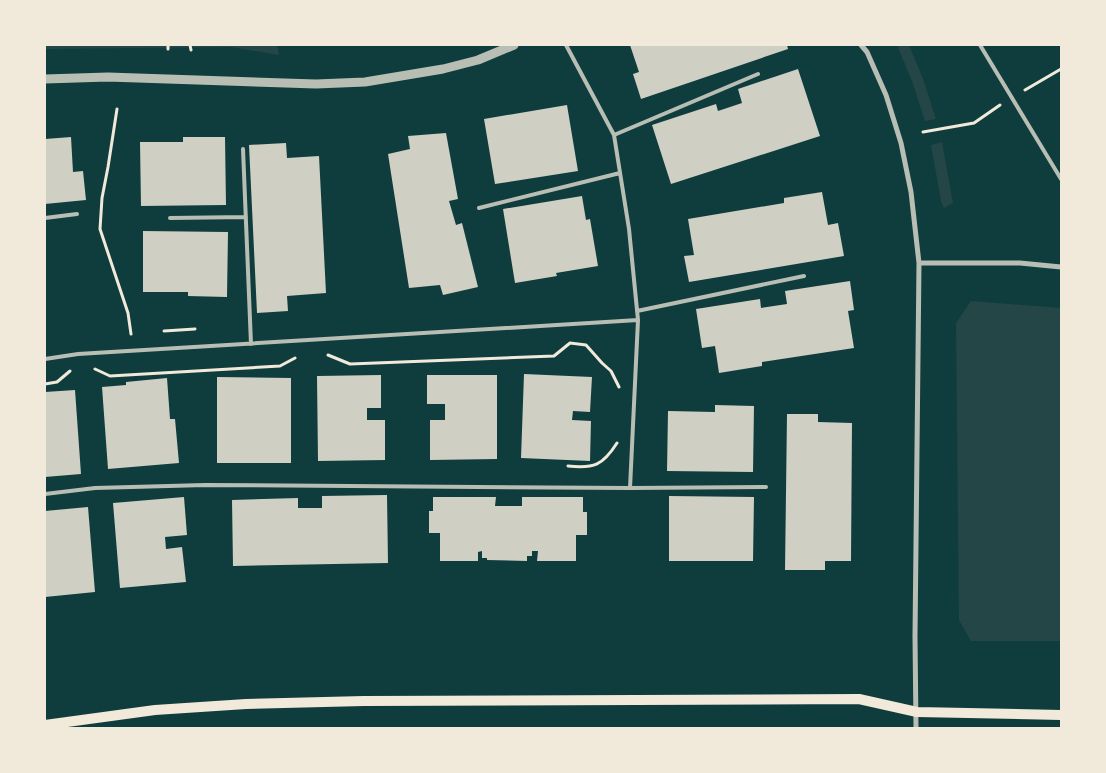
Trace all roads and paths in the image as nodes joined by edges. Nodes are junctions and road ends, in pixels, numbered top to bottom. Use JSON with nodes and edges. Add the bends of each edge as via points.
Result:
{"nodes":[{"id":1,"x":190,"y":45,"type":"edge"},
{"id":2,"x":514,"y":45,"type":"edge"},
{"id":3,"x":566,"y":45,"type":"edge"},
{"id":4,"x":862,"y":45,"type":"edge"},
{"id":5,"x":980,"y":45,"type":"edge"},
{"id":6,"x":191,"y":50,"type":"dead end"},
{"id":7,"x":1061,"y":69,"type":"edge"},
{"id":8,"x":758,"y":74,"type":"dead end"},
{"id":9,"x":45,"y":78,"type":"edge"},
{"id":10,"x":1012,"y":98,"type":"junction"},
{"id":11,"x":117,"y":108,"type":"dead end"},
{"id":12,"x":923,"y":132,"type":"dead end"},
{"id":13,"x":614,"y":135,"type":"junction"},
{"id":14,"x":243,"y":149,"type":"dead end"},
{"id":15,"x":620,"y":172,"type":"junction"},
{"id":16,"x":1061,"y":179,"type":"edge"},
{"id":17,"x":479,"y":208,"type":"dead end"},
{"id":18,"x":77,"y":214,"type":"dead end"},
{"id":19,"x":246,"y":217,"type":"junction"},
{"id":20,"x":45,"y":218,"type":"edge"},
{"id":21,"x":170,"y":218,"type":"dead end"},
{"id":22,"x":919,"y":263,"type":"junction"},
{"id":23,"x":1061,"y":267,"type":"edge"},
{"id":24,"x":804,"y":276,"type":"dead end"},
{"id":25,"x":637,"y":311,"type":"junction"},
{"id":26,"x":638,"y":320,"type":"junction"},
{"id":27,"x":203,"y":329,"type":"dead end"},
{"id":28,"x":159,"y":332,"type":"dead end"},
{"id":29,"x":122,"y":335,"type":"dead end"},
{"id":30,"x":251,"y":344,"type":"junction"},
{"id":31,"x":297,"y":356,"type":"dead end"},
{"id":32,"x":322,"y":356,"type":"dead end"},
{"id":33,"x":45,"y":359,"type":"edge"},
{"id":34,"x":92,"y":368,"type":"dead end"},
{"id":35,"x":72,"y":370,"type":"dead end"},
{"id":36,"x":45,"y":384,"type":"edge"},
{"id":37,"x":620,"y":395,"type":"dead end"},
{"id":38,"x":618,"y":440,"type":"dead end"},
{"id":39,"x":568,"y":466,"type":"dead end"},
{"id":40,"x":766,"y":487,"type":"dead end"},
{"id":41,"x":630,"y":488,"type":"junction"},
{"id":42,"x":45,"y":494,"type":"edge"},
{"id":43,"x":917,"y":712,"type":"junction"},
{"id":44,"x":1061,"y":715,"type":"edge"},
{"id":45,"x":45,"y":725,"type":"edge"},
{"id":46,"x":916,"y":728,"type":"edge"}],
"edges":[{"from":1,"to":6,"type":"path"},
{"from":2,"to":9,"type":"street","via":[[478,60],[443,69],[365,82],[316,84]]},
{"from":3,"to":13,"type":"lane"},
{"from":4,"to":22,"type":"street","via":[[886,95],[901,143],[911,192]]},
{"from":5,"to":10,"type":"lane"},
{"from":7,"to":10,"type":"path"},
{"from":8,"to":13,"type":"lane"},
{"from":10,"to":12,"type":"path","via":[[974,123]]},
{"from":10,"to":16,"type":"lane"},
{"from":11,"to":29,"type":"path","via":[[100,229],[128,312],[131,334]]},
{"from":13,"to":15,"type":"lane"},
{"from":14,"to":19,"type":"lane"},
{"from":15,"to":17,"type":"lane"},
{"from":15,"to":25,"type":"lane"},
{"from":18,"to":20,"type":"lane"},
{"from":19,"to":21,"type":"lane"},
{"from":19,"to":30,"type":"lane"},
{"from":22,"to":23,"type":"street","via":[[1020,263]]},
{"from":22,"to":43,"type":"street"},
{"from":24,"to":25,"type":"lane"},
{"from":25,"to":26,"type":"lane"},
{"from":26,"to":30,"type":"lane"},
{"from":26,"to":41,"type":"lane"},
{"from":27,"to":28,"type":"path"},
{"from":30,"to":33,"type":"lane","via":[[78,354]]},
{"from":31,"to":34,"type":"path","via":[[280,366],[110,376]]},
{"from":32,"to":37,"type":"path","via":[[330,355],[350,364],[554,356],[570,343],[586,345],[611,371],[620,387]]},
{"from":35,"to":36,"type":"path","via":[[57,382]]},
{"from":38,"to":39,"type":"path","via":[[600,464],[583,468]]},
{"from":40,"to":41,"type":"lane"},
{"from":41,"to":42,"type":"lane","via":[[205,485],[95,488]]},
{"from":43,"to":44,"type":"main road"},
{"from":43,"to":45,"type":"main road","via":[[859,699],[364,701],[155,710]]},
{"from":43,"to":46,"type":"street"}]}
